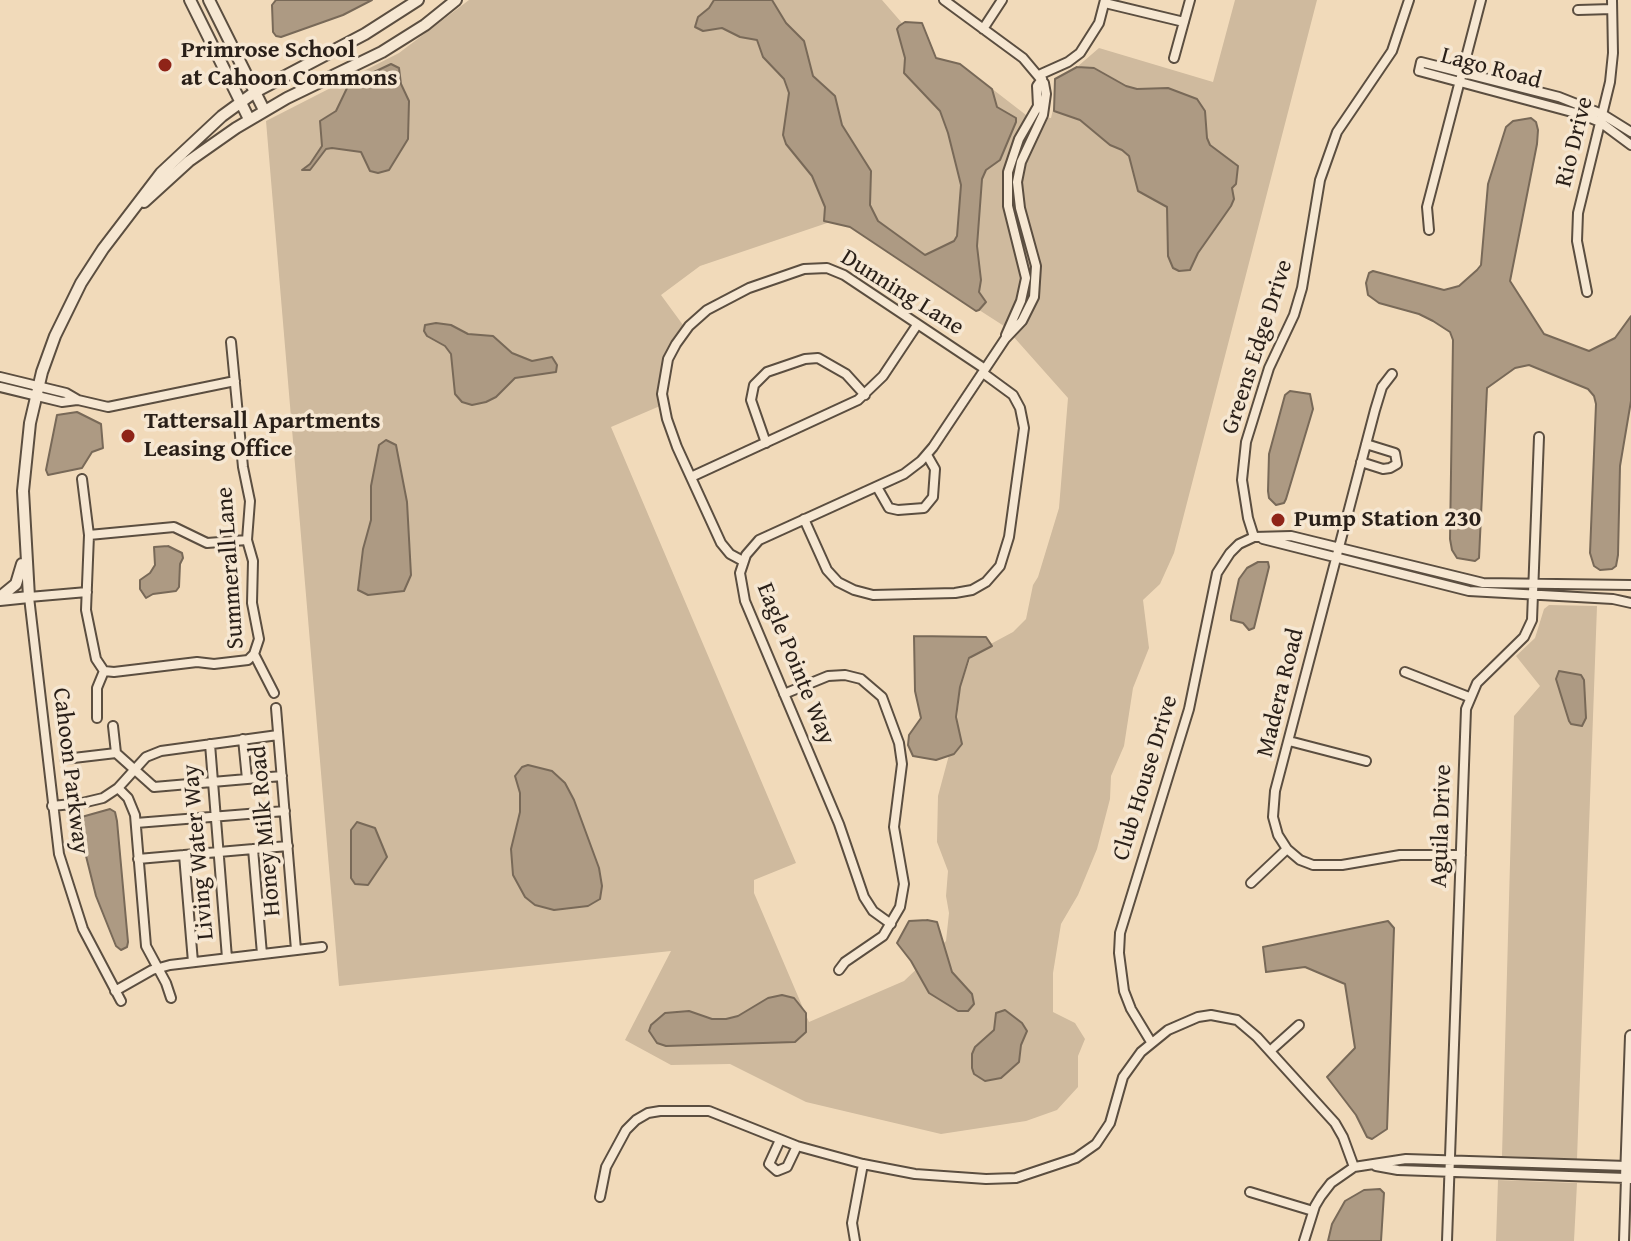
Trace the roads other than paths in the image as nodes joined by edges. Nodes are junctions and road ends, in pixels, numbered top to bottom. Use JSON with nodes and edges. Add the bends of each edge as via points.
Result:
{"nodes":[{"id":1,"x":190,"y":0,"type":"edge"},
{"id":2,"x":209,"y":0,"type":"edge"},
{"id":3,"x":418,"y":0,"type":"edge"},
{"id":4,"x":456,"y":0,"type":"edge"},
{"id":5,"x":944,"y":0,"type":"edge"},
{"id":6,"x":1002,"y":0,"type":"edge"},
{"id":7,"x":1190,"y":0,"type":"edge"},
{"id":8,"x":1409,"y":0,"type":"edge"},
{"id":9,"x":1481,"y":0,"type":"edge"},
{"id":10,"x":1105,"y":1,"type":"edge"},
{"id":11,"x":1612,"y":5,"type":"edge"},
{"id":12,"x":1578,"y":10,"type":"dead end"},
{"id":13,"x":1184,"y":22,"type":"junction"},
{"id":14,"x":983,"y":29,"type":"junction"},
{"id":15,"x":1174,"y":58,"type":"dead end"},
{"id":16,"x":1040,"y":77,"type":"junction"},
{"id":17,"x":1461,"y":77,"type":"junction"},
{"id":18,"x":255,"y":92,"type":"junction"},
{"id":19,"x":240,"y":102,"type":"junction"},
{"id":20,"x":264,"y":110,"type":"junction"},
{"id":21,"x":1601,"y":118,"type":"junction"},
{"id":22,"x":249,"y":119,"type":"junction"},
{"id":23,"x":1631,"y":132,"type":"edge"},
{"id":24,"x":1631,"y":145,"type":"edge"},
{"id":25,"x":124,"y":221,"type":"junction"},
{"id":26,"x":1429,"y":230,"type":"dead end"},
{"id":27,"x":1587,"y":292,"type":"dead end"},
{"id":28,"x":917,"y":325,"type":"junction"},
{"id":29,"x":231,"y":342,"type":"dead end"},
{"id":30,"x":984,"y":371,"type":"junction"},
{"id":31,"x":1392,"y":374,"type":"dead end"},
{"id":32,"x":0,"y":377,"type":"edge"},
{"id":33,"x":235,"y":381,"type":"junction"},
{"id":34,"x":0,"y":387,"type":"edge"},
{"id":35,"x":37,"y":391,"type":"junction"},
{"id":36,"x":865,"y":395,"type":"junction"},
{"id":37,"x":1539,"y":437,"type":"dead end"},
{"id":38,"x":766,"y":443,"type":"junction"},
{"id":39,"x":1366,"y":444,"type":"junction"},
{"id":40,"x":927,"y":455,"type":"junction"},
{"id":41,"x":1361,"y":462,"type":"junction"},
{"id":42,"x":691,"y":477,"type":"junction"},
{"id":43,"x":82,"y":479,"type":"dead end"},
{"id":44,"x":877,"y":487,"type":"junction"},
{"id":45,"x":804,"y":519,"type":"junction"},
{"id":46,"x":89,"y":535,"type":"junction"},
{"id":47,"x":1254,"y":537,"type":"junction"},
{"id":48,"x":247,"y":540,"type":"junction"},
{"id":49,"x":25,"y":542,"type":"junction"},
{"id":50,"x":1338,"y":548,"type":"junction"},
{"id":51,"x":1336,"y":559,"type":"junction"},
{"id":52,"x":743,"y":561,"type":"junction"},
{"id":53,"x":1534,"y":585,"type":"junction"},
{"id":54,"x":1631,"y":585,"type":"edge"},
{"id":55,"x":87,"y":592,"type":"junction"},
{"id":56,"x":1534,"y":596,"type":"junction"},
{"id":57,"x":29,"y":597,"type":"junction"},
{"id":58,"x":0,"y":599,"type":"edge"},
{"id":59,"x":1631,"y":603,"type":"edge"},
{"id":60,"x":254,"y":654,"type":"junction"},
{"id":61,"x":104,"y":671,"type":"junction"},
{"id":62,"x":1405,"y":672,"type":"dead end"},
{"id":63,"x":274,"y":693,"type":"dead end"},
{"id":64,"x":784,"y":694,"type":"junction"},
{"id":65,"x":1469,"y":697,"type":"junction"},
{"id":66,"x":276,"y":708,"type":"dead end"},
{"id":67,"x":97,"y":718,"type":"dead end"},
{"id":68,"x":113,"y":726,"type":"dead end"},
{"id":69,"x":278,"y":735,"type":"junction"},
{"id":70,"x":243,"y":739,"type":"junction"},
{"id":71,"x":1289,"y":741,"type":"junction"},
{"id":72,"x":210,"y":744,"type":"junction"},
{"id":73,"x":116,"y":753,"type":"junction"},
{"id":74,"x":65,"y":759,"type":"dead end"},
{"id":75,"x":1366,"y":761,"type":"dead end"},
{"id":76,"x":134,"y":770,"type":"junction"},
{"id":77,"x":282,"y":776,"type":"junction"},
{"id":78,"x":247,"y":779,"type":"junction"},
{"id":79,"x":213,"y":783,"type":"junction"},
{"id":80,"x":118,"y":788,"type":"junction"},
{"id":81,"x":52,"y":806,"type":"junction"},
{"id":82,"x":285,"y":811,"type":"junction"},
{"id":83,"x":216,"y":817,"type":"junction"},
{"id":84,"x":136,"y":823,"type":"junction"},
{"id":85,"x":288,"y":846,"type":"junction"},
{"id":86,"x":253,"y":849,"type":"junction"},
{"id":87,"x":1287,"y":849,"type":"junction"},
{"id":88,"x":219,"y":852,"type":"junction"},
{"id":89,"x":184,"y":855,"type":"junction"},
{"id":90,"x":1461,"y":855,"type":"junction"},
{"id":91,"x":138,"y":859,"type":"junction"},
{"id":92,"x":1251,"y":883,"type":"dead end"},
{"id":93,"x":891,"y":924,"type":"junction"},
{"id":94,"x":322,"y":947,"type":"dead end"},
{"id":95,"x":296,"y":950,"type":"junction"},
{"id":96,"x":262,"y":954,"type":"junction"},
{"id":97,"x":227,"y":958,"type":"junction"},
{"id":98,"x":193,"y":962,"type":"junction"},
{"id":99,"x":156,"y":968,"type":"junction"},
{"id":100,"x":839,"y":970,"type":"dead end"},
{"id":101,"x":115,"y":991,"type":"junction"},
{"id":102,"x":171,"y":998,"type":"dead end"},
{"id":103,"x":121,"y":1001,"type":"dead end"},
{"id":104,"x":1299,"y":1025,"type":"dead end"},
{"id":105,"x":1631,"y":1036,"type":"edge"},
{"id":106,"x":1151,"y":1042,"type":"junction"},
{"id":107,"x":1270,"y":1051,"type":"junction"},
{"id":108,"x":780,"y":1140,"type":"junction"},
{"id":109,"x":797,"y":1146,"type":"junction"},
{"id":110,"x":1450,"y":1161,"type":"junction"},
{"id":111,"x":863,"y":1164,"type":"junction"},
{"id":112,"x":1367,"y":1165,"type":"junction"},
{"id":113,"x":1629,"y":1166,"type":"edge"},
{"id":114,"x":1354,"y":1167,"type":"junction"},
{"id":115,"x":1449,"y":1172,"type":"junction"},
{"id":116,"x":1628,"y":1178,"type":"edge"},
{"id":117,"x":1250,"y":1192,"type":"dead end"},
{"id":118,"x":600,"y":1197,"type":"dead end"},
{"id":119,"x":1313,"y":1211,"type":"junction"},
{"id":120,"x":855,"y":1241,"type":"edge"},
{"id":121,"x":1304,"y":1241,"type":"edge"},
{"id":122,"x":1447,"y":1241,"type":"edge"},
{"id":123,"x":1624,"y":1241,"type":"edge"}],
"edges":[{"from":1,"to":19,"type":"street"},
{"from":2,"to":18,"type":"street"},
{"from":3,"to":18,"type":"street","name":"Cahoon Parkway"},
{"from":4,"to":20,"type":"street","name":"Cahoon Parkway","via":[[382,52]]},
{"from":5,"to":14,"type":"street"},
{"from":6,"to":14,"type":"street"},
{"from":7,"to":13,"type":"street"},
{"from":8,"to":47,"type":"street","name":"Greens Edge Drive","via":[[1392,51],[1337,132],[1320,180],[1302,288],[1246,442],[1242,480]]},
{"from":9,"to":17,"type":"street"},
{"from":10,"to":13,"type":"street"},
{"from":10,"to":16,"type":"street","via":[[1099,23],[1080,53]]},
{"from":11,"to":12,"type":"street"},
{"from":11,"to":21,"type":"street","name":"Rio Drive","via":[[1613,66]]},
{"from":13,"to":15,"type":"street"},
{"from":14,"to":16,"type":"street"},
{"from":16,"to":30,"type":"street","name":"Eagle Pointe Way","via":[[1046,94],[1043,115],[1017,182],[1036,283],[1030,308]]},
{"from":17,"to":21,"type":"street","name":"Lago Road","via":[[1559,97]]},
{"from":17,"to":26,"type":"street","via":[[1427,207]]},
{"from":18,"to":19,"type":"street","name":"Cahoon Parkway"},
{"from":18,"to":20,"type":"street"},
{"from":19,"to":22,"type":"street"},
{"from":19,"to":25,"type":"street","name":"Cahoon Parkway","via":[[172,161]]},
{"from":20,"to":22,"type":"street","name":"Cahoon Parkway"},
{"from":21,"to":23,"type":"street","name":"Lago Road"},
{"from":21,"to":24,"type":"street","name":"Lago Road"},
{"from":21,"to":27,"type":"street","name":"Rio Drive","via":[[1578,213],[1577,241]]},
{"from":22,"to":25,"type":"street","name":"Cahoon Parkway","via":[[189,161]]},
{"from":25,"to":35,"type":"street","name":"Cahoon Parkway","via":[[65,313]]},
{"from":28,"to":30,"type":"street","name":"Dunning Lane"},
{"from":28,"to":36,"type":"street"},
{"from":28,"to":42,"type":"street","name":"Dunning Lane","via":[[844,275],[822,267],[749,288],[714,305],[679,339],[664,378],[667,419]]},
{"from":29,"to":33,"type":"street","name":"Summerall Lane"},
{"from":30,"to":40,"type":"street","name":"Eagle Pointe Way"},
{"from":30,"to":45,"type":"street","name":"Dunning Lane","via":[[1013,395],[1024,428],[1009,537],[1000,566],[986,582],[955,593],[873,595],[854,590],[827,570]]},
{"from":31,"to":39,"type":"street","name":"Madera Road","via":[[1381,390]]},
{"from":32,"to":35,"type":"street"},
{"from":33,"to":35,"type":"street","via":[[112,407],[62,402]]},
{"from":33,"to":48,"type":"street","name":"Summerall Lane","via":[[250,501]]},
{"from":34,"to":35,"type":"street"},
{"from":35,"to":49,"type":"street","name":"Cahoon Parkway","via":[[24,472]]},
{"from":36,"to":38,"type":"street"},
{"from":36,"to":38,"type":"street","via":[[846,374],[818,358],[767,372],[754,385],[751,400]]},
{"from":37,"to":53,"type":"street"},
{"from":38,"to":42,"type":"street"},
{"from":39,"to":41,"type":"street","name":"Madera Road"},
{"from":39,"to":41,"type":"street","via":[[1395,453],[1397,464],[1383,469]]},
{"from":40,"to":44,"type":"street","name":"Eagle Pointe Way"},
{"from":40,"to":44,"type":"street","via":[[935,469],[933,497],[924,508],[893,510]]},
{"from":41,"to":50,"type":"street","name":"Madera Road"},
{"from":42,"to":52,"type":"street","name":"Dunning Lane","via":[[721,543]]},
{"from":43,"to":46,"type":"street"},
{"from":44,"to":45,"type":"street","name":"Eagle Pointe Way"},
{"from":45,"to":52,"type":"street","name":"Eagle Pointe Way","via":[[759,540]]},
{"from":46,"to":48,"type":"street","via":[[174,527],[207,543]]},
{"from":46,"to":55,"type":"street"},
{"from":47,"to":50,"type":"street","via":[[1291,536]]},
{"from":47,"to":51,"type":"street"},
{"from":47,"to":106,"type":"street","name":"Club House Drive","via":[[1239,544],[1217,573],[1186,722],[1120,933],[1124,991]]},
{"from":48,"to":60,"type":"street","name":"Summerall Lane","via":[[259,635]]},
{"from":49,"to":57,"type":"street","name":"Cahoon Parkway"},
{"from":49,"to":58,"type":"street","via":[[20,576]]},
{"from":50,"to":51,"type":"street","name":"Madera Road"},
{"from":50,"to":53,"type":"street","via":[[1483,583]]},
{"from":51,"to":56,"type":"street","via":[[1469,591]]},
{"from":51,"to":71,"type":"street","name":"Madera Road"},
{"from":52,"to":64,"type":"street","name":"Eagle Pointe Way","via":[[742,594]]},
{"from":53,"to":54,"type":"street"},
{"from":53,"to":56,"type":"street"},
{"from":55,"to":57,"type":"street"},
{"from":55,"to":61,"type":"street","via":[[96,659]]},
{"from":56,"to":59,"type":"street"},
{"from":56,"to":65,"type":"street","via":[[1529,629]]},
{"from":57,"to":58,"type":"street"},
{"from":57,"to":81,"type":"street","name":"Cahoon Parkway"},
{"from":60,"to":61,"type":"street","via":[[248,660]]},
{"from":60,"to":63,"type":"street","name":"Summerall Lane"},
{"from":61,"to":67,"type":"street","via":[[97,688]]},
{"from":62,"to":65,"type":"street"},
{"from":64,"to":93,"type":"street","name":"Eagle Pointe Way","via":[[864,897]]},
{"from":64,"to":93,"type":"street","via":[[828,676],[845,675],[867,683],[887,706],[902,764],[894,827],[904,884]]},
{"from":65,"to":90,"type":"street","name":"Aguila Drive"},
{"from":66,"to":69,"type":"street","name":"Honey Milk Road"},
{"from":68,"to":73,"type":"street"},
{"from":69,"to":70,"type":"street"},
{"from":69,"to":77,"type":"street","name":"Honey Milk Road"},
{"from":70,"to":72,"type":"street"},
{"from":70,"to":78,"type":"street"},
{"from":71,"to":75,"type":"street"},
{"from":71,"to":87,"type":"street","name":"Madera Road","via":[[1273,808],[1274,826]]},
{"from":72,"to":76,"type":"street","via":[[161,751]]},
{"from":72,"to":79,"type":"street","name":"Living Water Way"},
{"from":73,"to":74,"type":"street"},
{"from":73,"to":76,"type":"street"},
{"from":76,"to":79,"type":"street","via":[[154,787]]},
{"from":76,"to":80,"type":"street"},
{"from":77,"to":78,"type":"street"},
{"from":77,"to":82,"type":"street","name":"Honey Milk Road"},
{"from":78,"to":79,"type":"street"},
{"from":79,"to":83,"type":"street","name":"Living Water Way"},
{"from":80,"to":81,"type":"street","via":[[93,801]]},
{"from":80,"to":84,"type":"street","via":[[132,804]]},
{"from":81,"to":101,"type":"street","name":"Cahoon Parkway","via":[[74,905]]},
{"from":82,"to":83,"type":"street"},
{"from":82,"to":85,"type":"street","name":"Honey Milk Road"},
{"from":83,"to":84,"type":"street"},
{"from":83,"to":88,"type":"street","name":"Living Water Way"},
{"from":84,"to":91,"type":"street"},
{"from":85,"to":86,"type":"street"},
{"from":85,"to":95,"type":"street","name":"Honey Milk Road"},
{"from":86,"to":88,"type":"street"},
{"from":86,"to":96,"type":"street"},
{"from":87,"to":90,"type":"street","via":[[1308,863],[1328,867],[1400,855]]},
{"from":87,"to":92,"type":"street"},
{"from":88,"to":89,"type":"street"},
{"from":88,"to":97,"type":"street","name":"Living Water Way"},
{"from":89,"to":91,"type":"street"},
{"from":89,"to":98,"type":"street"},
{"from":90,"to":110,"type":"street","name":"Aguila Drive"},
{"from":91,"to":99,"type":"street","via":[[144,939]]},
{"from":93,"to":100,"type":"street"},
{"from":94,"to":95,"type":"street"},
{"from":95,"to":96,"type":"street"},
{"from":96,"to":97,"type":"street"},
{"from":97,"to":98,"type":"street"},
{"from":98,"to":99,"type":"street"},
{"from":99,"to":101,"type":"street"},
{"from":99,"to":102,"type":"street"},
{"from":101,"to":103,"type":"street","name":"Cahoon Parkway"},
{"from":104,"to":107,"type":"street"},
{"from":105,"to":113,"type":"street"},
{"from":106,"to":107,"type":"street","via":[[1186,1021],[1211,1015],[1248,1027]]},
{"from":106,"to":111,"type":"street","via":[[1123,1077],[1103,1136],[1076,1158],[1005,1180],[915,1174]]},
{"from":107,"to":114,"type":"street","via":[[1335,1123]]},
{"from":108,"to":109,"type":"street"},
{"from":108,"to":109,"type":"street","via":[[769,1164],[777,1171],[787,1167]]},
{"from":108,"to":118,"type":"street","via":[[709,1111],[648,1113],[626,1130],[606,1167]]},
{"from":109,"to":111,"type":"street"},
{"from":110,"to":112,"type":"street","via":[[1399,1159]]},
{"from":110,"to":113,"type":"street"},
{"from":110,"to":115,"type":"street","name":"Aguila Drive"},
{"from":111,"to":120,"type":"street","via":[[853,1213]]},
{"from":112,"to":114,"type":"street"},
{"from":112,"to":115,"type":"street"},
{"from":113,"to":116,"type":"street"},
{"from":114,"to":119,"type":"street","via":[[1331,1183]]},
{"from":115,"to":116,"type":"street"},
{"from":115,"to":122,"type":"street","name":"Aguila Drive"},
{"from":116,"to":123,"type":"street"},
{"from":117,"to":119,"type":"street"},
{"from":119,"to":121,"type":"street"}]}
